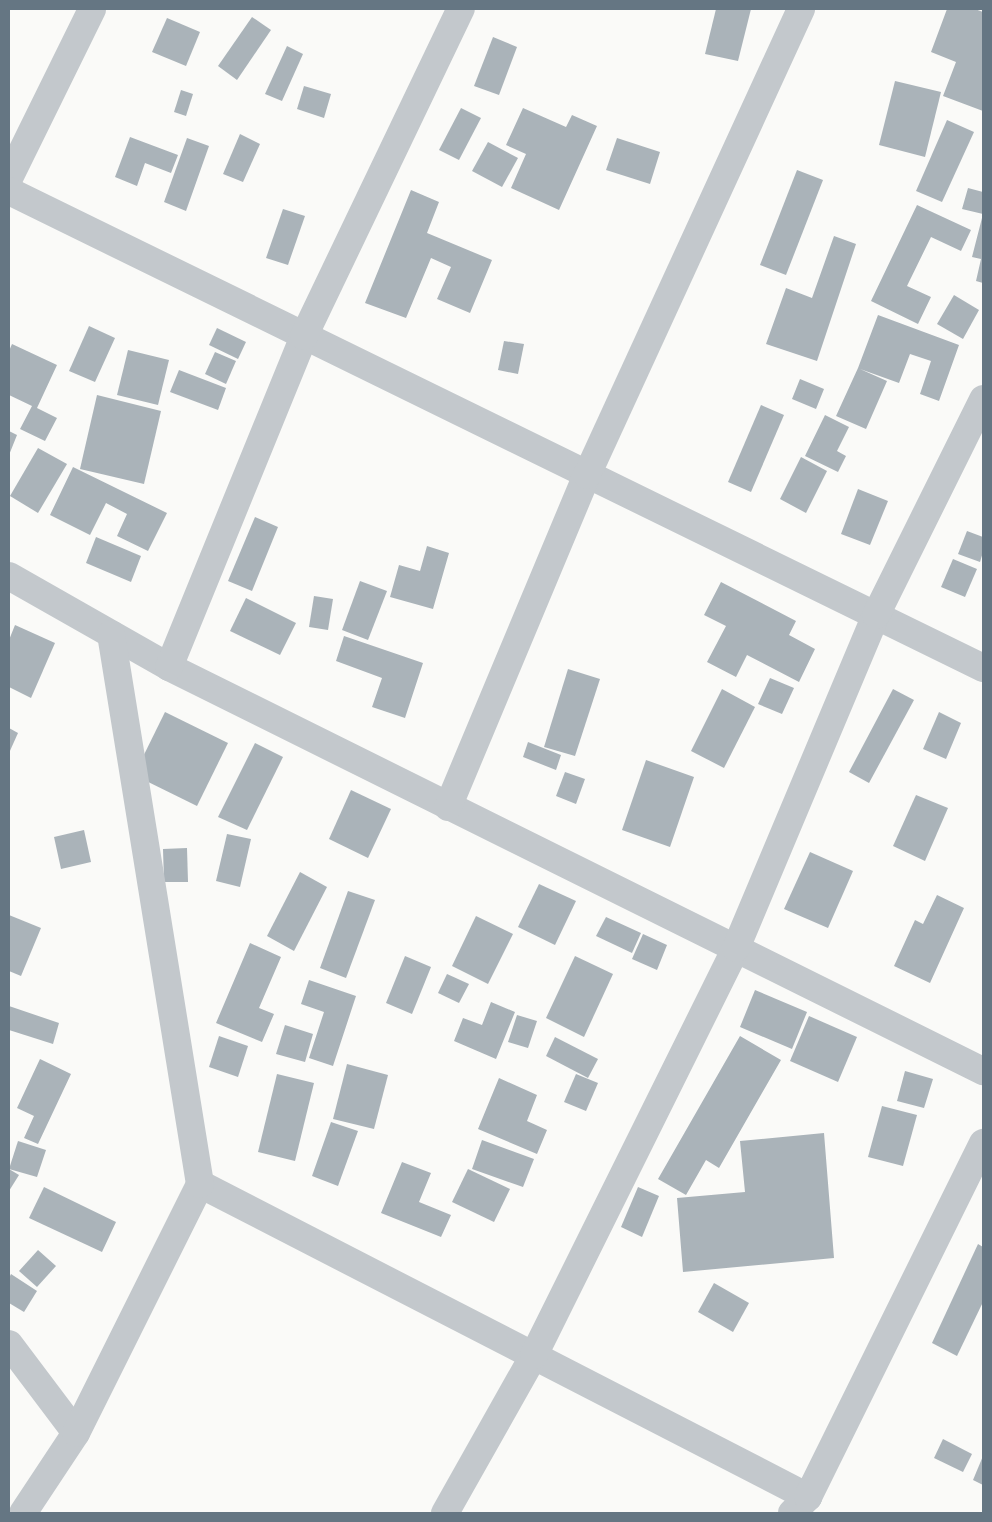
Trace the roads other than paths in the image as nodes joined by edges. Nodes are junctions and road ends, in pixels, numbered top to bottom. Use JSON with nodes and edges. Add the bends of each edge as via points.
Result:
{"nodes":[{"id":1,"x":92,"y":9,"type":"edge"},
{"id":2,"x":461,"y":9,"type":"edge"},
{"id":3,"x":801,"y":9,"type":"edge"},
{"id":4,"x":9,"y":178,"type":"edge"},
{"id":5,"x":9,"y":191,"type":"edge"},
{"id":6,"x":304,"y":336,"type":"junction"},
{"id":7,"x":983,"y":399,"type":"edge"},
{"id":8,"x":587,"y":475,"type":"junction"},
{"id":9,"x":9,"y":576,"type":"edge"},
{"id":10,"x":876,"y":615,"type":"junction"},
{"id":11,"x":111,"y":634,"type":"junction"},
{"id":12,"x":169,"y":667,"type":"junction"},
{"id":13,"x":983,"y":668,"type":"edge"},
{"id":14,"x":448,"y":807,"type":"junction"},
{"id":15,"x":736,"y":948,"type":"junction"},
{"id":16,"x":983,"y":1071,"type":"edge"},
{"id":17,"x":983,"y":1143,"type":"edge"},
{"id":18,"x":200,"y":1184,"type":"junction"},
{"id":19,"x":9,"y":1344,"type":"edge"},
{"id":20,"x":534,"y":1355,"type":"junction"},
{"id":21,"x":76,"y":1433,"type":"junction"},
{"id":22,"x":800,"y":1505,"type":"edge"},
{"id":23,"x":23,"y":1513,"type":"edge"},
{"id":24,"x":444,"y":1513,"type":"edge"}],
"edges":[{"from":1,"to":4,"type":"street"},
{"from":2,"to":6,"type":"street"},
{"from":3,"to":8,"type":"street"},
{"from":5,"to":6,"type":"street"},
{"from":6,"to":8,"type":"street"},
{"from":6,"to":12,"type":"street"},
{"from":7,"to":10,"type":"street"},
{"from":8,"to":10,"type":"street"},
{"from":8,"to":14,"type":"street"},
{"from":9,"to":11,"type":"street"},
{"from":10,"to":13,"type":"street"},
{"from":10,"to":15,"type":"street"},
{"from":11,"to":12,"type":"street"},
{"from":11,"to":18,"type":"street"},
{"from":12,"to":14,"type":"street"},
{"from":14,"to":15,"type":"street"},
{"from":15,"to":16,"type":"street"},
{"from":15,"to":20,"type":"street"},
{"from":17,"to":22,"type":"street"},
{"from":18,"to":20,"type":"street"},
{"from":18,"to":21,"type":"street"},
{"from":19,"to":21,"type":"street"},
{"from":20,"to":22,"type":"street"},
{"from":20,"to":24,"type":"street"},
{"from":21,"to":23,"type":"street"}]}
